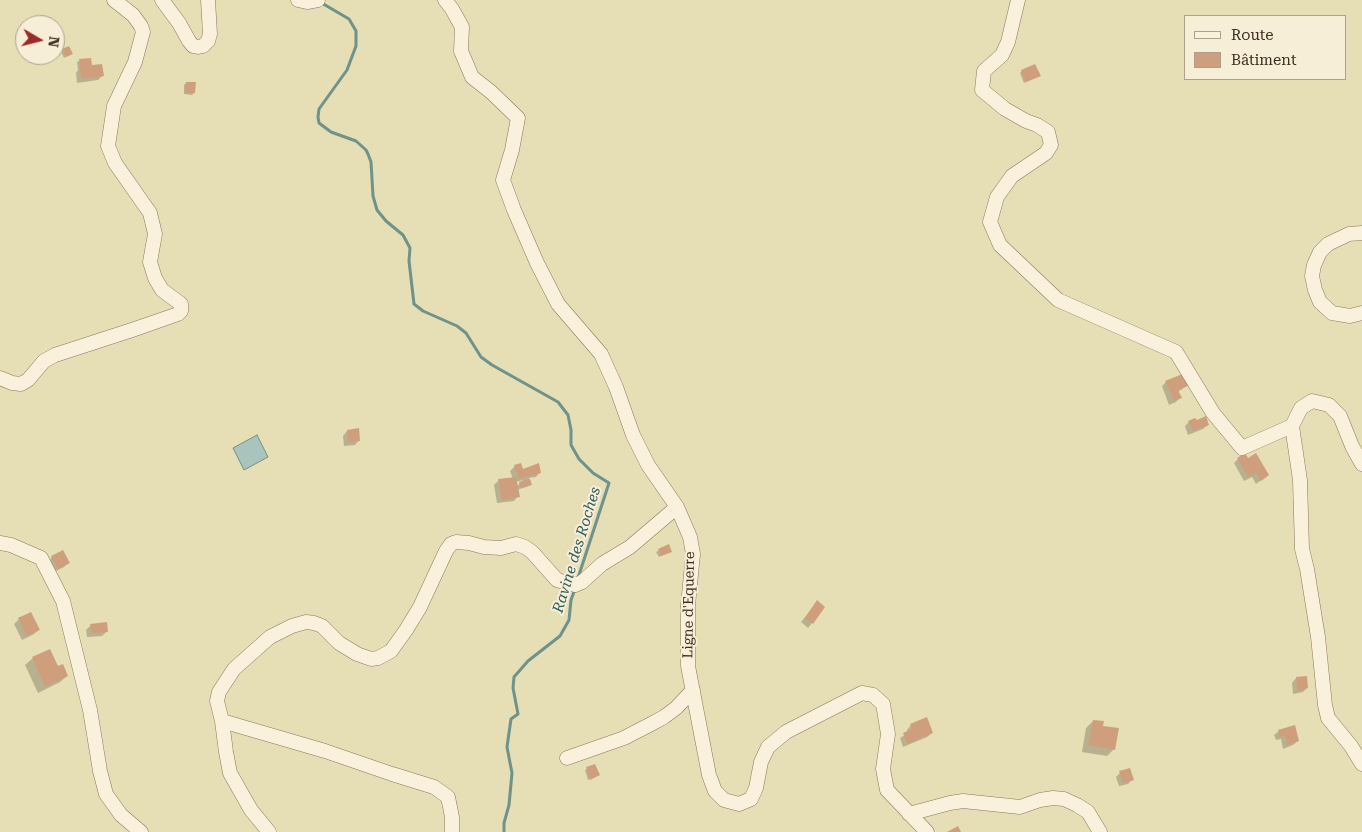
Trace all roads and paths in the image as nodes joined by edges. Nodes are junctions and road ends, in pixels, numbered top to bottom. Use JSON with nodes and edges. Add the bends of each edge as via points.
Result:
{"nodes":[{"id":1,"x":114,"y":0,"type":"edge"},
{"id":2,"x":162,"y":0,"type":"edge"},
{"id":3,"x":208,"y":0,"type":"edge"},
{"id":4,"x":298,"y":0,"type":"edge"},
{"id":5,"x":318,"y":0,"type":"edge"},
{"id":6,"x":445,"y":0,"type":"edge"},
{"id":7,"x":1018,"y":0,"type":"edge"},
{"id":8,"x":1362,"y":233,"type":"edge"},
{"id":9,"x":1362,"y":313,"type":"edge"},
{"id":10,"x":0,"y":378,"type":"edge"},
{"id":11,"x":1292,"y":426,"type":"junction"},
{"id":12,"x":1362,"y":464,"type":"edge"},
{"id":13,"x":677,"y":507,"type":"junction"},
{"id":14,"x":0,"y":544,"type":"edge"},
{"id":15,"x":693,"y":690,"type":"junction"},
{"id":16,"x":222,"y":721,"type":"junction"},
{"id":17,"x":567,"y":758,"type":"dead end"},
{"id":18,"x":1362,"y":764,"type":"edge"},
{"id":19,"x":910,"y":814,"type":"junction"},
{"id":20,"x":141,"y":832,"type":"edge"},
{"id":21,"x":269,"y":832,"type":"edge"},
{"id":22,"x":452,"y":832,"type":"edge"},
{"id":23,"x":927,"y":832,"type":"edge"},
{"id":24,"x":1100,"y":832,"type":"edge"}],
"edges":[{"from":1,"to":10,"type":"street","via":[[133,16],[143,32],[135,62],[114,106],[108,146],[115,163],[150,213],[155,234],[150,262],[155,278],[162,290],[181,304],[181,311],[55,355],[44,361],[21,384]]},
{"from":2,"to":3,"type":"street","via":[[189,41],[198,47],[208,41],[210,34]]},
{"from":4,"to":5,"type":"street"},
{"from":6,"to":13,"type":"street","name":"Ligne d'Equerre","via":[[462,28],[461,51],[472,77],[518,118],[503,180],[537,263],[558,304],[601,354],[633,435],[648,465]]},
{"from":7,"to":11,"type":"street","via":[[1008,42],[1002,55],[984,71],[982,90],[1005,109],[1048,132],[1051,145],[1046,153],[1012,176],[997,197],[990,222],[1000,245],[1058,300],[1176,352],[1214,413],[1242,448]]},
{"from":8,"to":9,"type":"street","via":[[1348,234],[1328,244],[1320,252],[1312,276],[1320,302],[1332,313],[1350,316]]},
{"from":11,"to":12,"type":"street","via":[[1301,408],[1312,401],[1329,405],[1340,416]]},
{"from":11,"to":18,"type":"street","via":[[1300,480],[1302,549],[1318,637],[1325,705],[1328,718]]},
{"from":13,"to":15,"type":"street","name":"Ligne d'Equerre","via":[[690,537],[692,554],[688,666]]},
{"from":13,"to":16,"type":"street","via":[[630,547],[574,585],[557,580],[525,547],[516,544],[501,548],[484,547],[469,542],[451,544],[420,607],[391,651],[371,659],[339,643],[322,626],[306,622],[292,626],[270,638],[234,669],[217,701]]},
{"from":14,"to":20,"type":"street","via":[[41,558],[63,601],[90,710],[106,794],[121,815]]},
{"from":15,"to":17,"type":"street","via":[[659,720],[624,738]]},
{"from":15,"to":19,"type":"street","name":"Ligne d'Equerre","via":[[714,791],[724,800],[739,804],[751,799],[768,747],[786,732],[862,693],[873,695],[883,704],[888,734],[883,769],[888,790]]},
{"from":16,"to":21,"type":"street","via":[[230,773],[251,810]]},
{"from":16,"to":22,"type":"street","via":[[434,787],[448,797]]},
{"from":19,"to":23,"type":"street","name":"Ligne d'Equerre"},
{"from":19,"to":24,"type":"street","via":[[950,802],[1020,807],[1052,798],[1077,805],[1088,812]]}]}
